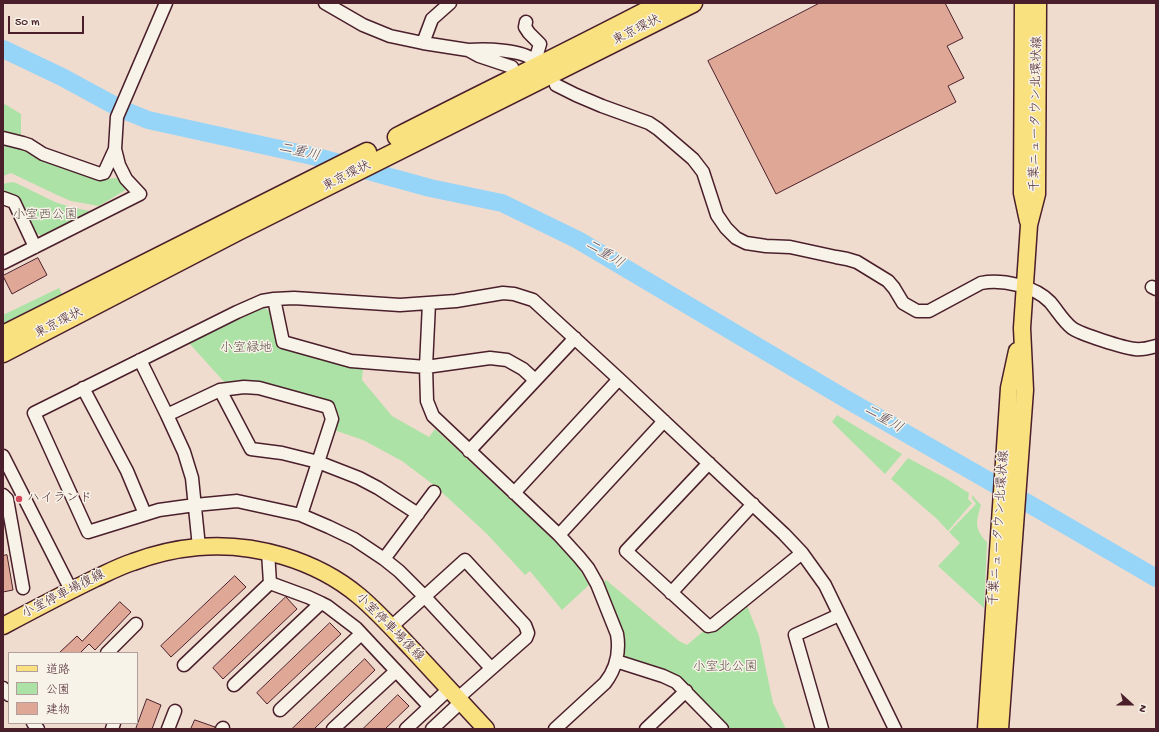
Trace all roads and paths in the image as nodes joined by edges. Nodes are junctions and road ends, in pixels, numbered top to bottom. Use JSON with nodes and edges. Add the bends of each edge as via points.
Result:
{"nodes":[{"id":1,"x":166,"y":3,"type":"edge"},
{"id":2,"x":325,"y":3,"type":"edge"},
{"id":3,"x":450,"y":3,"type":"edge"},
{"id":4,"x":662,"y":3,"type":"edge"},
{"id":5,"x":693,"y":3,"type":"edge"},
{"id":6,"x":1023,"y":3,"type":"edge"},
{"id":7,"x":1038,"y":3,"type":"edge"},
{"id":8,"x":526,"y":22,"type":"dead end"},
{"id":9,"x":423,"y":43,"type":"junction"},
{"id":10,"x":468,"y":50,"type":"junction"},
{"id":11,"x":537,"y":64,"type":"junction"},
{"id":12,"x":512,"y":67,"type":"dead end"},
{"id":13,"x":556,"y":85,"type":"dead end"},
{"id":14,"x":3,"y":138,"type":"edge"},
{"id":15,"x":396,"y":144,"type":"junction"},
{"id":16,"x":115,"y":149,"type":"junction"},
{"id":17,"x":303,"y":192,"type":"junction"},
{"id":18,"x":3,"y":198,"type":"edge"},
{"id":19,"x":1028,"y":225,"type":"junction"},
{"id":20,"x":35,"y":247,"type":"junction"},
{"id":21,"x":3,"y":263,"type":"edge"},
{"id":22,"x":1025,"y":288,"type":"junction"},
{"id":23,"x":274,"y":299,"type":"junction"},
{"id":24,"x":429,"y":303,"type":"junction"},
{"id":25,"x":3,"y":335,"type":"edge"},
{"id":26,"x":574,"y":338,"type":"junction"},
{"id":27,"x":1156,"y":346,"type":"edge"},
{"id":28,"x":3,"y":353,"type":"edge"},
{"id":29,"x":140,"y":360,"type":"junction"},
{"id":30,"x":426,"y":367,"type":"junction"},
{"id":31,"x":619,"y":379,"type":"junction"},
{"id":32,"x":535,"y":380,"type":"junction"},
{"id":33,"x":83,"y":388,"type":"junction"},
{"id":34,"x":220,"y":390,"type":"junction"},
{"id":35,"x":167,"y":415,"type":"junction"},
{"id":36,"x":664,"y":420,"type":"junction"},
{"id":37,"x":469,"y":451,"type":"junction"},
{"id":38,"x":3,"y":456,"type":"edge"},
{"id":39,"x":318,"y":462,"type":"junction"},
{"id":40,"x":709,"y":463,"type":"junction"},
{"id":41,"x":1011,"y":475,"type":"junction"},
{"id":42,"x":8,"y":476,"type":"edge"},
{"id":43,"x":434,"y":492,"type":"dead end"},
{"id":44,"x":514,"y":493,"type":"junction"},
{"id":45,"x":3,"y":495,"type":"edge"},
{"id":46,"x":753,"y":504,"type":"junction"},
{"id":47,"x":195,"y":505,"type":"junction"},
{"id":48,"x":145,"y":514,"type":"junction"},
{"id":49,"x":418,"y":514,"type":"junction"},
{"id":50,"x":301,"y":515,"type":"junction"},
{"id":51,"x":559,"y":535,"type":"junction"},
{"id":52,"x":199,"y":547,"type":"junction"},
{"id":53,"x":268,"y":552,"type":"junction"},
{"id":54,"x":802,"y":553,"type":"junction"},
{"id":55,"x":384,"y":559,"type":"junction"},
{"id":56,"x":270,"y":583,"type":"junction"},
{"id":57,"x":23,"y":588,"type":"dead end"},
{"id":58,"x":71,"y":590,"type":"junction"},
{"id":59,"x":671,"y":593,"type":"junction"},
{"id":60,"x":425,"y":597,"type":"junction"},
{"id":61,"x":321,"y":603,"type":"junction"},
{"id":62,"x":840,"y":615,"type":"junction"},
{"id":63,"x":136,"y":624,"type":"dead end"},
{"id":64,"x":3,"y":626,"type":"edge"},
{"id":65,"x":391,"y":627,"type":"junction"},
{"id":66,"x":361,"y":634,"type":"junction"},
{"id":67,"x":108,"y":652,"type":"edge"},
{"id":68,"x":616,"y":661,"type":"junction"},
{"id":69,"x":184,"y":665,"type":"dead end"},
{"id":70,"x":491,"y":668,"type":"junction"},
{"id":71,"x":396,"y":671,"type":"junction"},
{"id":72,"x":234,"y":685,"type":"dead end"},
{"id":73,"x":686,"y":691,"type":"junction"},
{"id":74,"x":456,"y":696,"type":"junction"},
{"id":75,"x":430,"y":707,"type":"junction"},
{"id":76,"x":280,"y":710,"type":"dead end"},
{"id":77,"x":175,"y":711,"type":"dead end"},
{"id":78,"x":168,"y":729,"type":"edge"},
{"id":79,"x":333,"y":729,"type":"edge"},
{"id":80,"x":406,"y":729,"type":"edge"},
{"id":81,"x":432,"y":729,"type":"edge"},
{"id":82,"x":486,"y":729,"type":"edge"},
{"id":83,"x":555,"y":729,"type":"edge"},
{"id":84,"x":646,"y":729,"type":"edge"},
{"id":85,"x":722,"y":729,"type":"edge"},
{"id":86,"x":822,"y":729,"type":"edge"},
{"id":87,"x":895,"y":729,"type":"edge"},
{"id":88,"x":986,"y":729,"type":"edge"},
{"id":89,"x":1000,"y":729,"type":"edge"}],
"edges":[{"from":1,"to":16,"type":"street","via":[[117,117]]},
{"from":2,"to":9,"type":"street","via":[[363,25],[390,36]]},
{"from":3,"to":9,"type":"street","via":[[432,19]]},
{"from":4,"to":11,"type":"highway","name":"東京環状","via":[[591,40]]},
{"from":5,"to":15,"type":"highway","name":"東京環状"},
{"from":6,"to":19,"type":"main road","name":"千葉ニュータウン北環状線","via":[[1022,193]]},
{"from":7,"to":19,"type":"main road","name":"千葉ニュータウン北環状線","via":[[1037,194]]},
{"from":8,"to":11,"type":"street","via":[[525,27],[540,44]]},
{"from":9,"to":10,"type":"street"},
{"from":10,"to":11,"type":"street","via":[[520,53]]},
{"from":10,"to":12,"type":"street"},
{"from":11,"to":15,"type":"highway","name":"東京環状","via":[[454,108]]},
{"from":13,"to":22,"type":"street","via":[[658,129],[703,172],[717,215],[736,238],[746,243],[790,247],[857,262],[888,281],[903,303],[917,311],[929,311],[981,283],[1004,282]]},
{"from":14,"to":16,"type":"street","via":[[23,142],[43,154],[100,174],[104,173]]},
{"from":15,"to":17,"type":"highway","name":"東京環状"},
{"from":16,"to":20,"type":"street","via":[[119,166],[140,194]]},
{"from":17,"to":25,"type":"highway","name":"東京環状"},
{"from":17,"to":28,"type":"highway","name":"東京環状","via":[[238,231]]},
{"from":18,"to":20,"type":"street","via":[[14,202]]},
{"from":19,"to":22,"type":"main road","name":"千葉ニュータウン北環状線"},
{"from":20,"to":21,"type":"street"},
{"from":22,"to":27,"type":"street","via":[[1049,301],[1076,331],[1134,349]]},
{"from":22,"to":41,"type":"main road","name":"千葉ニュータウン北環状線","via":[[1022,328],[1010,388]]},
{"from":23,"to":24,"type":"street","via":[[400,305]]},
{"from":23,"to":29,"type":"street","via":[[262,301],[237,312]]},
{"from":23,"to":30,"type":"street","via":[[283,342],[351,361]]},
{"from":24,"to":26,"type":"street","via":[[503,293],[514,294],[533,300]]},
{"from":24,"to":30,"type":"street"},
{"from":26,"to":31,"type":"street"},
{"from":26,"to":32,"type":"street"},
{"from":29,"to":33,"type":"street"},
{"from":29,"to":35,"type":"street"},
{"from":30,"to":32,"type":"street","via":[[490,358],[507,360],[523,368]]},
{"from":30,"to":37,"type":"street","via":[[428,401],[433,416]]},
{"from":31,"to":36,"type":"street"},
{"from":31,"to":44,"type":"street"},
{"from":32,"to":37,"type":"street"},
{"from":33,"to":48,"type":"street","via":[[127,471]]},
{"from":33,"to":48,"type":"street","via":[[34,413],[88,532]]},
{"from":34,"to":35,"type":"street"},
{"from":34,"to":39,"type":"street","via":[[251,448]]},
{"from":34,"to":39,"type":"street","via":[[259,388],[328,407],[332,419]]},
{"from":35,"to":47,"type":"street","via":[[184,452],[192,478]]},
{"from":36,"to":40,"type":"street"},
{"from":36,"to":51,"type":"street"},
{"from":37,"to":44,"type":"street"},
{"from":38,"to":42,"type":"street"},
{"from":39,"to":49,"type":"street","via":[[359,478]]},
{"from":39,"to":50,"type":"street"},
{"from":40,"to":46,"type":"street"},
{"from":40,"to":59,"type":"street","via":[[626,551]]},
{"from":41,"to":88,"type":"main road","name":"千葉ニュータウン北環状線","via":[[1001,508]]},
{"from":41,"to":89,"type":"main road","name":"千葉ニュータウン北環状線","via":[[1015,517]]},
{"from":42,"to":58,"type":"street"},
{"from":43,"to":49,"type":"street"},
{"from":44,"to":51,"type":"street"},
{"from":45,"to":57,"type":"street","via":[[7,499]]},
{"from":46,"to":54,"type":"street"},
{"from":46,"to":59,"type":"street"},
{"from":47,"to":48,"type":"street"},
{"from":47,"to":50,"type":"street","via":[[237,501]]},
{"from":47,"to":52,"type":"street"},
{"from":49,"to":55,"type":"street"},
{"from":50,"to":55,"type":"street","via":[[354,539]]},
{"from":51,"to":68,"type":"street","via":[[588,568],[597,584],[617,634]]},
{"from":52,"to":53,"type":"main road","name":"小室停車場復線","via":[[243,548]]},
{"from":52,"to":58,"type":"main road","name":"小室停車場復線","via":[[132,562]]},
{"from":53,"to":56,"type":"street"},
{"from":53,"to":65,"type":"main road","name":"小室停車場復線","via":[[290,558],[328,575],[358,595]]},
{"from":54,"to":59,"type":"street","via":[[713,625],[708,626]]},
{"from":54,"to":62,"type":"street","via":[[824,585]]},
{"from":55,"to":60,"type":"street","via":[[399,570]]},
{"from":56,"to":61,"type":"street"},
{"from":56,"to":69,"type":"street"},
{"from":58,"to":64,"type":"main road","name":"小室停車場復線"},
{"from":60,"to":65,"type":"street"},
{"from":60,"to":70,"type":"street"},
{"from":60,"to":70,"type":"street","via":[[465,560],[525,624],[528,633],[526,638]]},
{"from":61,"to":66,"type":"street"},
{"from":61,"to":72,"type":"street"},
{"from":62,"to":86,"type":"street","via":[[795,635]]},
{"from":62,"to":87,"type":"street"},
{"from":63,"to":67,"type":"street"},
{"from":65,"to":74,"type":"main road","name":"小室停車場復線"},
{"from":66,"to":71,"type":"street"},
{"from":66,"to":76,"type":"street"},
{"from":68,"to":73,"type":"street","via":[[663,676],[676,682]]},
{"from":68,"to":83,"type":"street","via":[[605,683]]},
{"from":70,"to":74,"type":"street"},
{"from":71,"to":75,"type":"street"},
{"from":71,"to":79,"type":"street"},
{"from":73,"to":84,"type":"street"},
{"from":73,"to":85,"type":"street"},
{"from":74,"to":75,"type":"street"},
{"from":74,"to":81,"type":"street"},
{"from":74,"to":82,"type":"main road","name":"小室停車場復線"},
{"from":75,"to":80,"type":"street"},
{"from":77,"to":78,"type":"street"}]}
